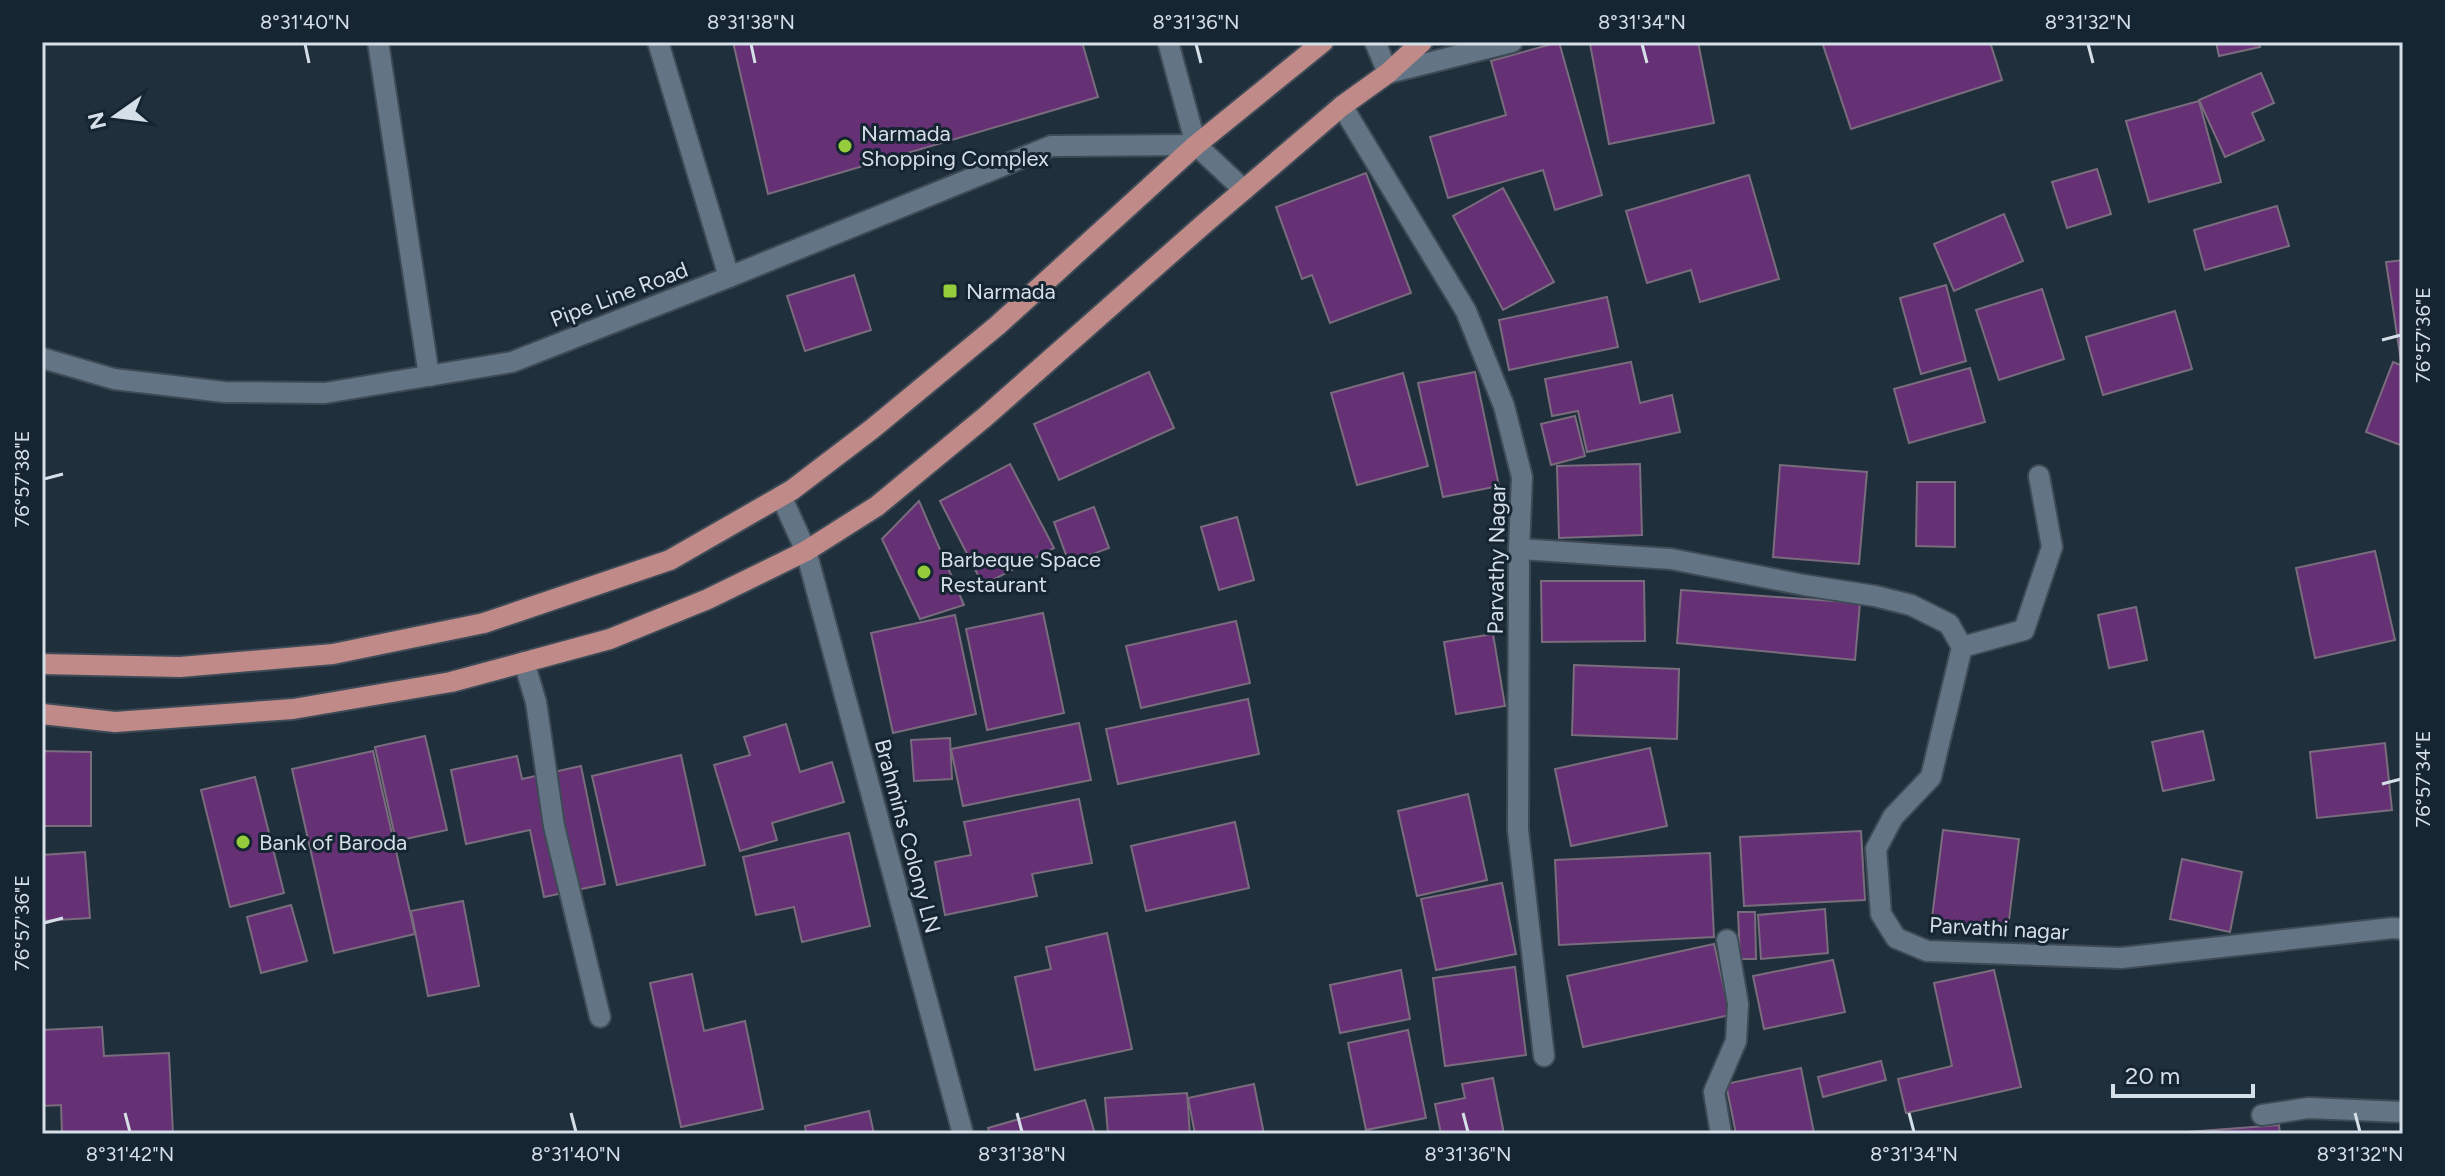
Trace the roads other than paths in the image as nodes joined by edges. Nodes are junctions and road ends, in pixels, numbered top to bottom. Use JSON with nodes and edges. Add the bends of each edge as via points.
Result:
{"nodes":[{"id":1,"x":378,"y":42,"type":"edge"},
{"id":2,"x":658,"y":42,"type":"edge"},
{"id":3,"x":1168,"y":42,"type":"edge"},
{"id":4,"x":1323,"y":42,"type":"edge"},
{"id":5,"x":1375,"y":42,"type":"edge"},
{"id":6,"x":1422,"y":42,"type":"edge"},
{"id":7,"x":1512,"y":42,"type":"edge"},
{"id":8,"x":1388,"y":73,"type":"junction"},
{"id":9,"x":1342,"y":106,"type":"junction"},
{"id":10,"x":1196,"y":145,"type":"junction"},
{"id":11,"x":1244,"y":190,"type":"junction"},
{"id":12,"x":729,"y":277,"type":"junction"},
{"id":13,"x":42,"y":358,"type":"edge"},
{"id":14,"x":429,"y":376,"type":"junction"},
{"id":15,"x":2039,"y":476,"type":"dead end"},
{"id":16,"x":781,"y":496,"type":"junction"},
{"id":17,"x":1519,"y":549,"type":"junction"},
{"id":18,"x":806,"y":551,"type":"junction"},
{"id":19,"x":1962,"y":647,"type":"junction"},
{"id":20,"x":524,"y":662,"type":"junction"},
{"id":21,"x":42,"y":664,"type":"edge"},
{"id":22,"x":42,"y":714,"type":"edge"},
{"id":23,"x":2403,"y":929,"type":"edge"},
{"id":24,"x":1727,"y":940,"type":"dead end"},
{"id":25,"x":600,"y":1017,"type":"dead end"},
{"id":26,"x":1544,"y":1056,"type":"dead end"},
{"id":27,"x":2403,"y":1112,"type":"edge"},
{"id":28,"x":2262,"y":1115,"type":"dead end"},
{"id":29,"x":963,"y":1134,"type":"edge"},
{"id":30,"x":1721,"y":1134,"type":"edge"}],
"edges":[{"from":1,"to":14,"type":"street"},
{"from":2,"to":12,"type":"street"},
{"from":3,"to":10,"type":"street"},
{"from":4,"to":10,"type":"main road"},
{"from":5,"to":8,"type":"street"},
{"from":6,"to":8,"type":"main road"},
{"from":7,"to":8,"type":"street"},
{"from":8,"to":9,"type":"main road"},
{"from":9,"to":11,"type":"main road"},
{"from":9,"to":17,"type":"street","name":"Parvathy Nagar","via":[[1466,311],[1504,406],[1522,477]]},
{"from":10,"to":11,"type":"street"},
{"from":10,"to":12,"type":"street","name":"Pipe Line Road","via":[[1051,146]]},
{"from":10,"to":16,"type":"main road","via":[[998,325]]},
{"from":11,"to":18,"type":"main road","via":[[985,417],[877,506]]},
{"from":12,"to":14,"type":"street","name":"Pipe Line Road","via":[[512,362]]},
{"from":13,"to":14,"type":"street","name":"Pipe Line Road","via":[[114,379],[224,392],[325,393]]},
{"from":15,"to":19,"type":"street","via":[[2052,547],[2024,630]]},
{"from":16,"to":18,"type":"street","name":"Brahmins Colony LN"},
{"from":16,"to":21,"type":"main road","via":[[670,560],[484,623],[333,654],[180,667]]},
{"from":17,"to":19,"type":"street","via":[[1671,559],[1875,596],[1911,605],[1949,624]]},
{"from":17,"to":26,"type":"street","name":"Parvathy Nagar","via":[[1518,830]]},
{"from":18,"to":20,"type":"main road","via":[[610,639]]},
{"from":18,"to":29,"type":"street","name":"Brahmins Colony LN"},
{"from":19,"to":23,"type":"street","name":"Parvathi nagar","via":[[1931,777],[1893,817],[1876,849],[1881,914],[1896,938],[1927,951],[2121,958]]},
{"from":20,"to":22,"type":"main road","via":[[451,682],[293,709],[115,722]]},
{"from":20,"to":25,"type":"street","via":[[536,702],[554,826]]},
{"from":24,"to":30,"type":"street","via":[[1738,1004],[1736,1041],[1714,1092]]},
{"from":27,"to":28,"type":"street","via":[[2308,1108]]}]}
